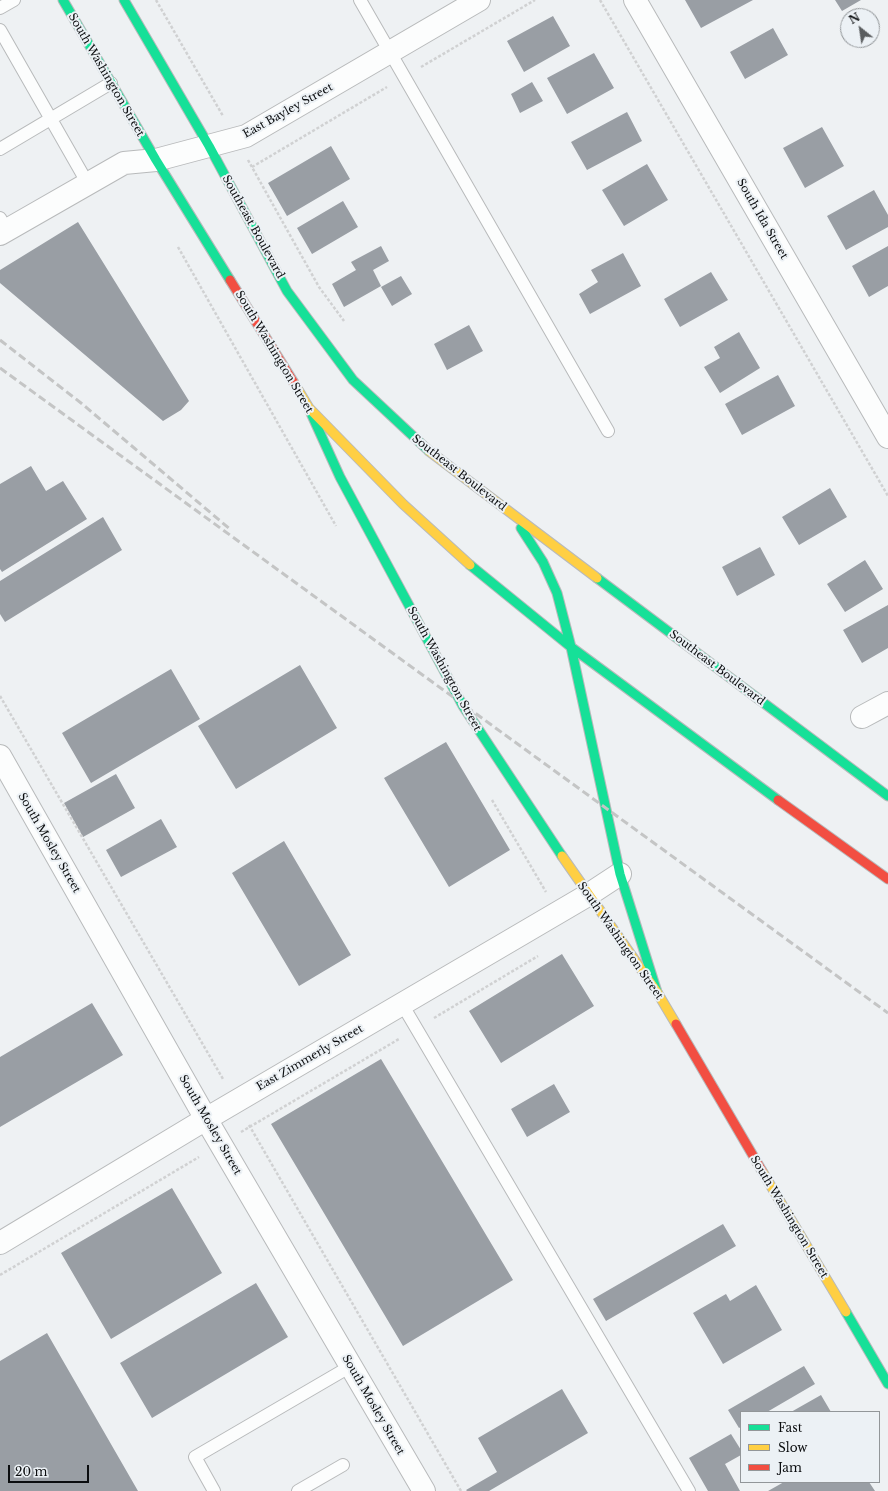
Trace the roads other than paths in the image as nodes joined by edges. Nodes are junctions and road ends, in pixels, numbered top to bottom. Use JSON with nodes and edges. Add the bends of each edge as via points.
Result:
{"nodes":[{"id":1,"x":14,"y":0,"type":"edge"},
{"id":2,"x":63,"y":0,"type":"edge"},
{"id":3,"x":124,"y":0,"type":"edge"},
{"id":4,"x":360,"y":0,"type":"edge"},
{"id":5,"x":479,"y":0,"type":"edge"},
{"id":6,"x":635,"y":0,"type":"edge"},
{"id":7,"x":0,"y":8,"type":"edge"},
{"id":8,"x":0,"y":30,"type":"edge"},
{"id":9,"x":390,"y":52,"type":"junction"},
{"id":10,"x":111,"y":83,"type":"junction"},
{"id":11,"x":50,"y":119,"type":"junction"},
{"id":12,"x":209,"y":146,"type":"junction"},
{"id":13,"x":0,"y":149,"type":"edge"},
{"id":14,"x":156,"y":160,"type":"junction"},
{"id":15,"x":88,"y":184,"type":"junction"},
{"id":16,"x":2,"y":227,"type":"edge"},
{"id":17,"x":309,"y":408,"type":"junction"},
{"id":18,"x":608,"y":431,"type":"dead end"},
{"id":19,"x":888,"y":437,"type":"edge"},
{"id":20,"x":514,"y":516,"type":"junction"},
{"id":21,"x":571,"y":647,"type":"junction"},
{"id":22,"x":888,"y":703,"type":"edge"},
{"id":23,"x":862,"y":717,"type":"dead end"},
{"id":24,"x":0,"y":756,"type":"edge"},
{"id":25,"x":888,"y":796,"type":"edge"},
{"id":26,"x":620,"y":874,"type":"junction"},
{"id":27,"x":888,"y":879,"type":"edge"},
{"id":28,"x":588,"y":895,"type":"junction"},
{"id":29,"x":657,"y":992,"type":"junction"},
{"id":30,"x":402,"y":1004,"type":"junction"},
{"id":31,"x":206,"y":1119,"type":"junction"},
{"id":32,"x":0,"y":1243,"type":"edge"},
{"id":33,"x":351,"y":1366,"type":"junction"},
{"id":34,"x":888,"y":1384,"type":"edge"},
{"id":35,"x":343,"y":1465,"type":"dead end"},
{"id":36,"x":214,"y":1491,"type":"edge"},
{"id":37,"x":298,"y":1491,"type":"edge"},
{"id":38,"x":424,"y":1491,"type":"edge"},
{"id":39,"x":689,"y":1491,"type":"edge"}],
"edges":[{"from":1,"to":7,"type":"lane"},
{"from":2,"to":10,"type":"main road","name":"South Washington Street"},
{"from":3,"to":12,"type":"main road","name":"Southeast Boulevard"},
{"from":4,"to":9,"type":"lane"},
{"from":5,"to":9,"type":"street","name":"East Bayley Street"},
{"from":6,"to":19,"type":"street","name":"South Ida Street"},
{"from":8,"to":11,"type":"lane"},
{"from":9,"to":12,"type":"street","name":"East Bayley Street","via":[[246,136]]},
{"from":9,"to":18,"type":"lane"},
{"from":10,"to":11,"type":"lane"},
{"from":10,"to":14,"type":"main road","name":"South Washington Street"},
{"from":11,"to":13,"type":"lane"},
{"from":11,"to":15,"type":"lane"},
{"from":12,"to":14,"type":"street","name":"East Bayley Street"},
{"from":12,"to":20,"type":"main road","name":"Southeast Boulevard","via":[[287,291],[353,380],[423,447]]},
{"from":14,"to":15,"type":"street","name":"East Bayley Street","via":[[124,163]]},
{"from":14,"to":17,"type":"main road","name":"South Washington Street"},
{"from":15,"to":16,"type":"street","name":"East Bayley Street"},
{"from":17,"to":21,"type":"main road","via":[[403,504],[483,577]]},
{"from":17,"to":28,"type":"main road","name":"South Washington Street","via":[[340,477],[463,706]]},
{"from":20,"to":21,"type":"main road","via":[[546,568],[557,593]]},
{"from":20,"to":25,"type":"main road","name":"Southeast Boulevard"},
{"from":21,"to":26,"type":"main road"},
{"from":21,"to":27,"type":"main road"},
{"from":22,"to":23,"type":"street"},
{"from":24,"to":31,"type":"street","name":"South Mosley Street"},
{"from":26,"to":28,"type":"street","name":"East Zimmerly Street"},
{"from":26,"to":29,"type":"main road"},
{"from":28,"to":29,"type":"main road","name":"South Washington Street"},
{"from":28,"to":30,"type":"street","name":"East Zimmerly Street"},
{"from":29,"to":34,"type":"main road","name":"South Washington Street"},
{"from":30,"to":31,"type":"street","name":"East Zimmerly Street"},
{"from":30,"to":39,"type":"lane"},
{"from":31,"to":32,"type":"street","name":"East Zimmerly Street"},
{"from":31,"to":33,"type":"street","name":"South Mosley Street"},
{"from":33,"to":36,"type":"lane","via":[[195,1458]]},
{"from":33,"to":38,"type":"street","name":"South Mosley Street"},
{"from":35,"to":37,"type":"lane"}]}
